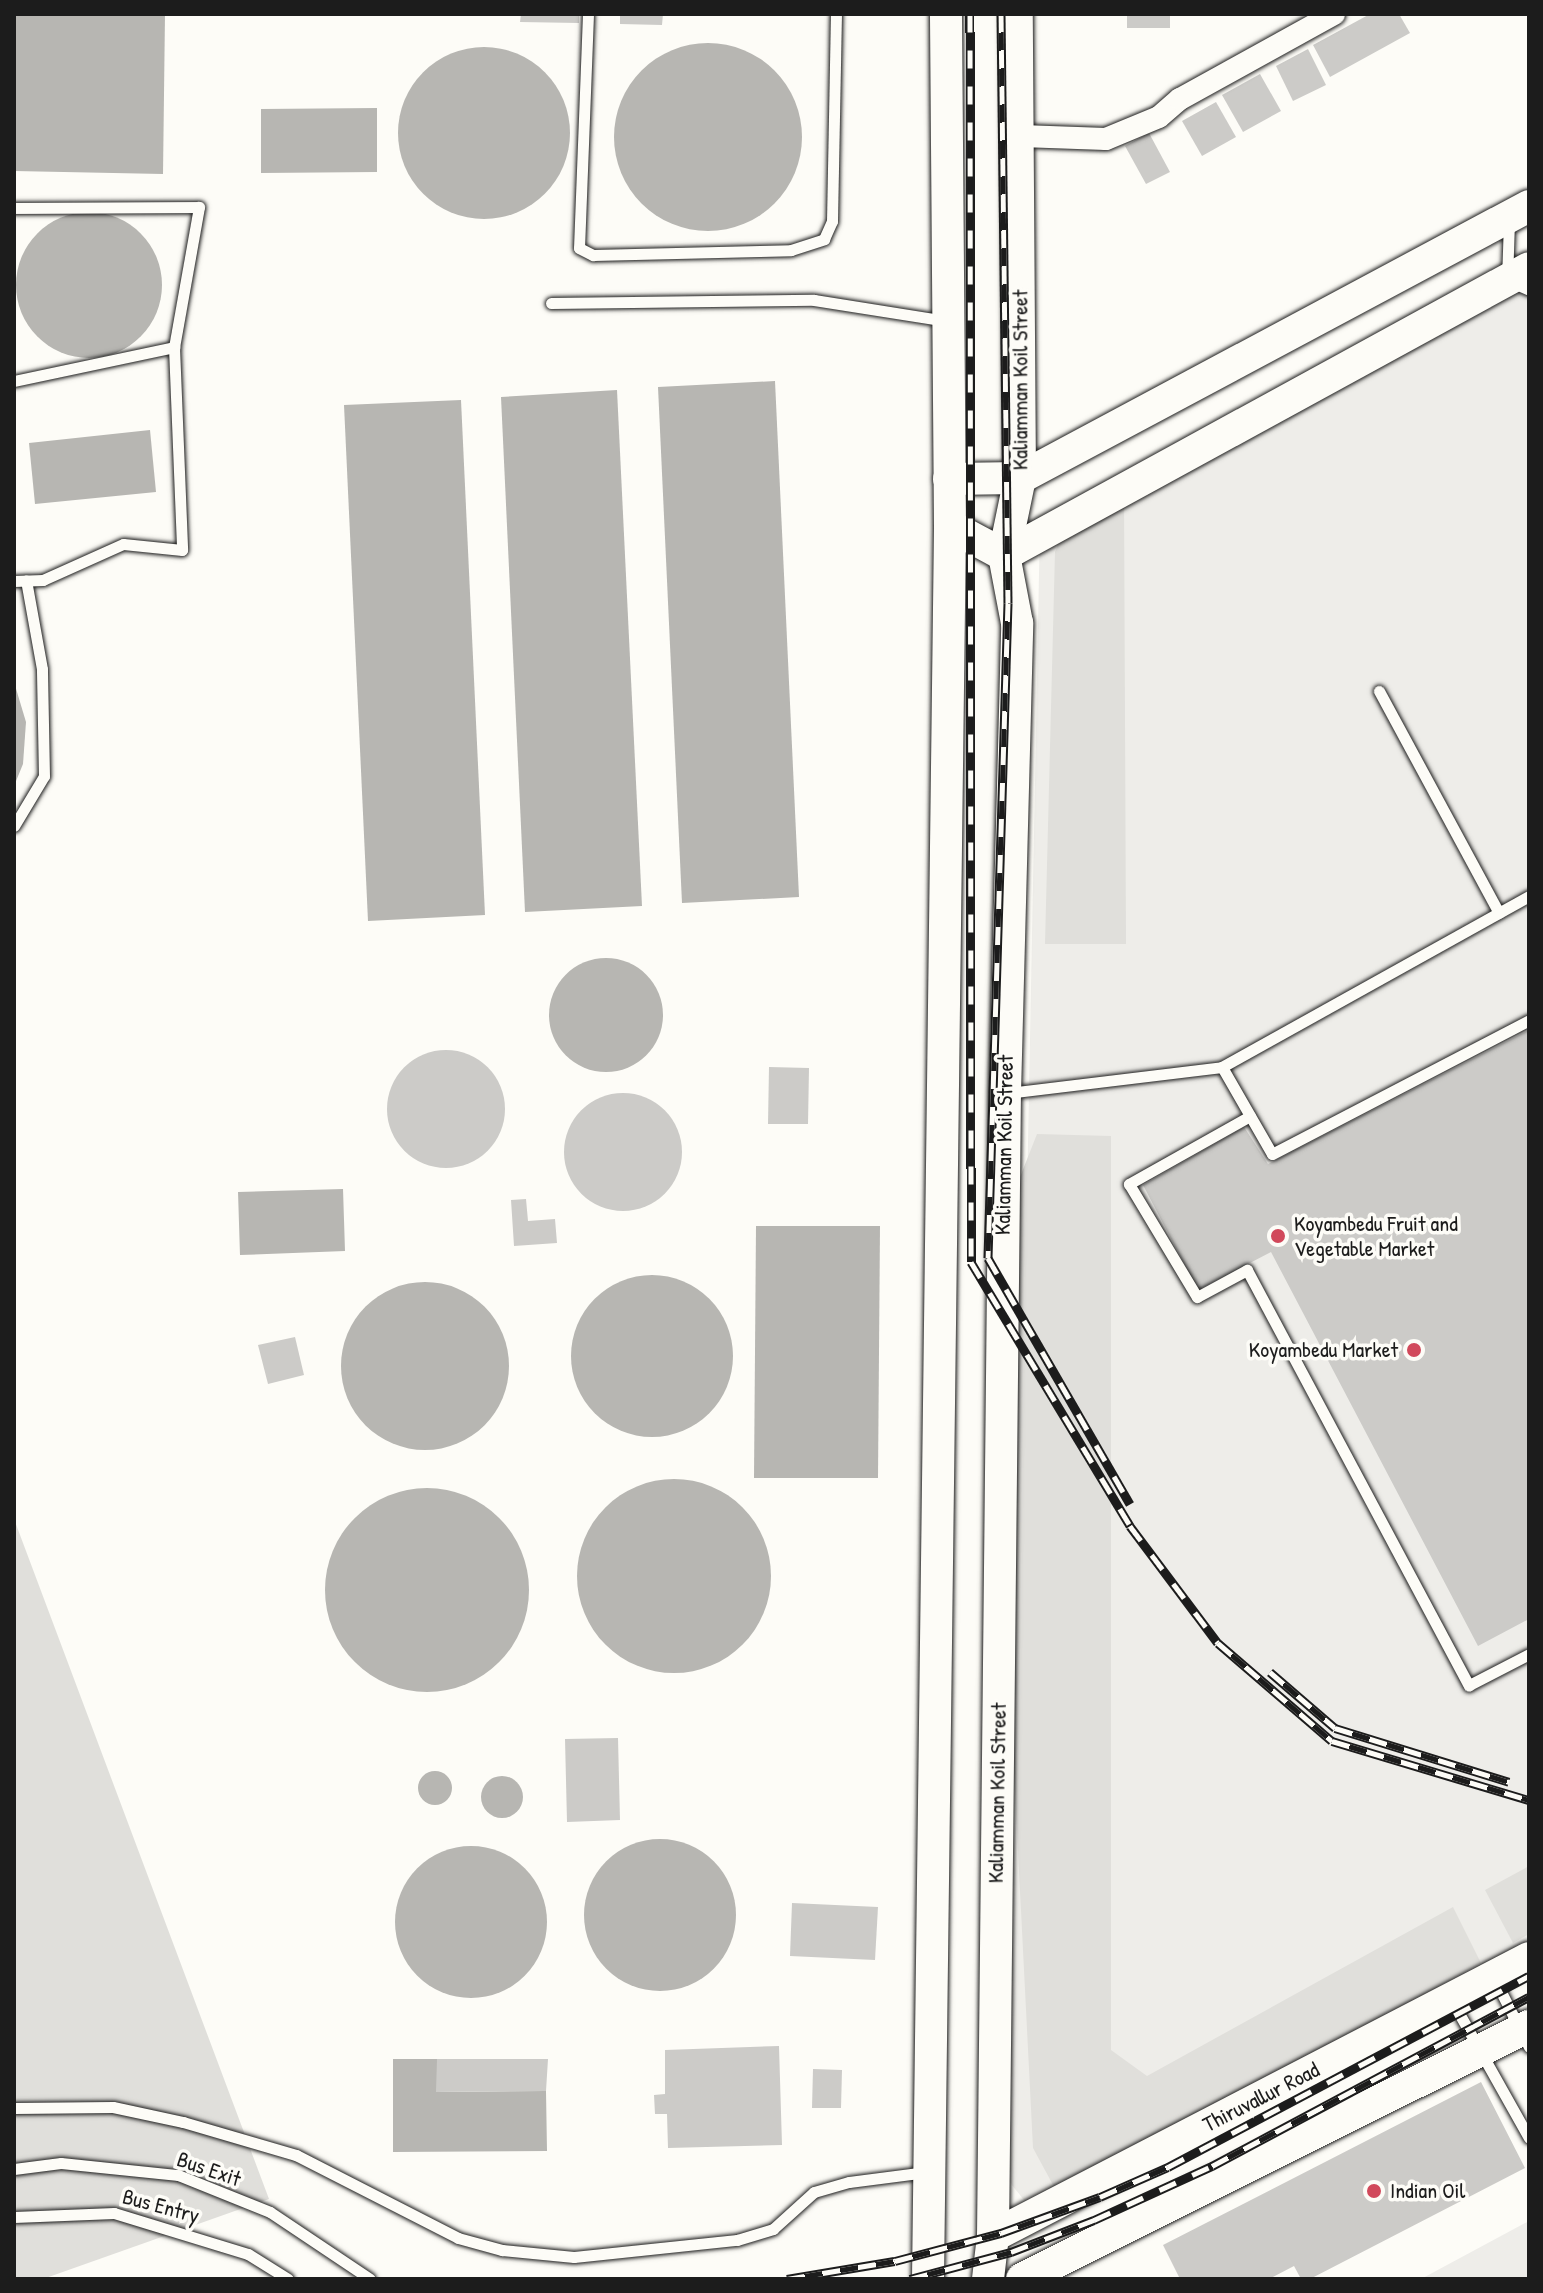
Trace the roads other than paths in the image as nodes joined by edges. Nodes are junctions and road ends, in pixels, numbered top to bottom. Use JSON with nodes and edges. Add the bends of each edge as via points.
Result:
{"nodes":[{"id":1,"x":588,"y":14,"type":"edge"},
{"id":2,"x":836,"y":14,"type":"edge"},
{"id":3,"x":946,"y":14,"type":"edge"},
{"id":4,"x":1017,"y":14,"type":"edge"},
{"id":5,"x":1334,"y":14,"type":"edge"},
{"id":6,"x":1021,"y":136,"type":"junction"},
{"id":7,"x":14,"y":208,"type":"edge"},
{"id":8,"x":1519,"y":212,"type":"edge"},
{"id":9,"x":1522,"y":279,"type":"edge"},
{"id":10,"x":551,"y":303,"type":"dead end"},
{"id":11,"x":948,"y":321,"type":"junction"},
{"id":12,"x":174,"y":347,"type":"junction"},
{"id":13,"x":14,"y":381,"type":"edge"},
{"id":14,"x":1020,"y":478,"type":"junction"},
{"id":15,"x":949,"y":479,"type":"junction"},
{"id":16,"x":950,"y":526,"type":"junction"},
{"id":17,"x":1004,"y":555,"type":"junction"},
{"id":18,"x":20,"y":581,"type":"edge"},
{"id":19,"x":1379,"y":691,"type":"dead end"},
{"id":20,"x":14,"y":826,"type":"edge"},
{"id":21,"x":1529,"y":896,"type":"edge"},
{"id":22,"x":1499,"y":913,"type":"junction"},
{"id":23,"x":1529,"y":1020,"type":"edge"},
{"id":24,"x":1222,"y":1067,"type":"junction"},
{"id":25,"x":1005,"y":1093,"type":"junction"},
{"id":26,"x":1250,"y":1116,"type":"junction"},
{"id":27,"x":1529,"y":1654,"type":"edge"},
{"id":28,"x":1529,"y":1958,"type":"edge"},
{"id":29,"x":1493,"y":1976,"type":"junction"},
{"id":30,"x":1451,"y":1998,"type":"junction"},
{"id":31,"x":1526,"y":2035,"type":"edge"},
{"id":32,"x":1480,"y":2051,"type":"junction"},
{"id":33,"x":14,"y":2108,"type":"edge"},
{"id":34,"x":1529,"y":2138,"type":"edge"},
{"id":35,"x":14,"y":2169,"type":"edge"},
{"id":36,"x":927,"y":2172,"type":"junction"},
{"id":37,"x":14,"y":2217,"type":"edge"},
{"id":38,"x":993,"y":2236,"type":"junction"},
{"id":39,"x":288,"y":2279,"type":"edge"},
{"id":40,"x":370,"y":2279,"type":"edge"},
{"id":41,"x":928,"y":2279,"type":"edge"},
{"id":42,"x":988,"y":2279,"type":"edge"},
{"id":43,"x":1022,"y":2279,"type":"edge"}],
"edges":[{"from":1,"to":2,"type":"lane","via":[[579,248],[593,255],[791,250],[824,239],[832,221]]},
{"from":3,"to":11,"type":"main road"},
{"from":4,"to":6,"type":"main road","name":"Kaliamman Koil Street"},
{"from":5,"to":6,"type":"street","via":[[1180,99],[1159,117],[1106,139]]},
{"from":6,"to":14,"type":"main road","name":"Kaliamman Koil Street"},
{"from":7,"to":12,"type":"lane","via":[[199,207]]},
{"from":8,"to":9,"type":"lane"},
{"from":8,"to":14,"type":"main road"},
{"from":9,"to":17,"type":"main road"},
{"from":10,"to":11,"type":"lane","via":[[814,300]]},
{"from":11,"to":15,"type":"main road"},
{"from":12,"to":13,"type":"lane"},
{"from":12,"to":18,"type":"lane","via":[[182,550],[123,544],[43,580]]},
{"from":14,"to":15,"type":"main road"},
{"from":14,"to":17,"type":"main road","name":"Kaliamman Koil Street"},
{"from":15,"to":16,"type":"main road"},
{"from":16,"to":17,"type":"main road"},
{"from":16,"to":36,"type":"main road"},
{"from":17,"to":25,"type":"main road","name":"Kaliamman Koil Street","via":[[1017,623]]},
{"from":18,"to":20,"type":"lane","via":[[42,669],[44,776]]},
{"from":19,"to":22,"type":"lane"},
{"from":21,"to":22,"type":"lane"},
{"from":22,"to":24,"type":"lane"},
{"from":23,"to":26,"type":"lane","via":[[1272,1154]]},
{"from":24,"to":25,"type":"lane"},
{"from":24,"to":26,"type":"lane"},
{"from":25,"to":38,"type":"main road","name":"Kaliamman Koil Street"},
{"from":26,"to":27,"type":"lane","via":[[1129,1184],[1197,1297],[1247,1270],[1469,1685]]},
{"from":28,"to":29,"type":"main road","name":"Thiruvallur Road"},
{"from":29,"to":30,"type":"main road","name":"Thiruvallur Road"},
{"from":29,"to":31,"type":"lane"},
{"from":30,"to":32,"type":"lane"},
{"from":30,"to":38,"type":"main road","name":"Thiruvallur Road"},
{"from":31,"to":32,"type":"main road"},
{"from":32,"to":34,"type":"lane"},
{"from":32,"to":43,"type":"main road"},
{"from":33,"to":36,"type":"lane","via":[[113,2107],[183,2122],[296,2155],[458,2238],[502,2250],[574,2257],[737,2240],[773,2229],[814,2192]]},
{"from":35,"to":40,"type":"lane","name":"Bus Exit","via":[[61,2163],[178,2175],[270,2212]]},
{"from":36,"to":41,"type":"main road"},
{"from":37,"to":39,"type":"lane","name":"Bus Entry","via":[[114,2213],[248,2254]]},
{"from":38,"to":42,"type":"main road","name":"Kaliamman Koil Street"}]}
